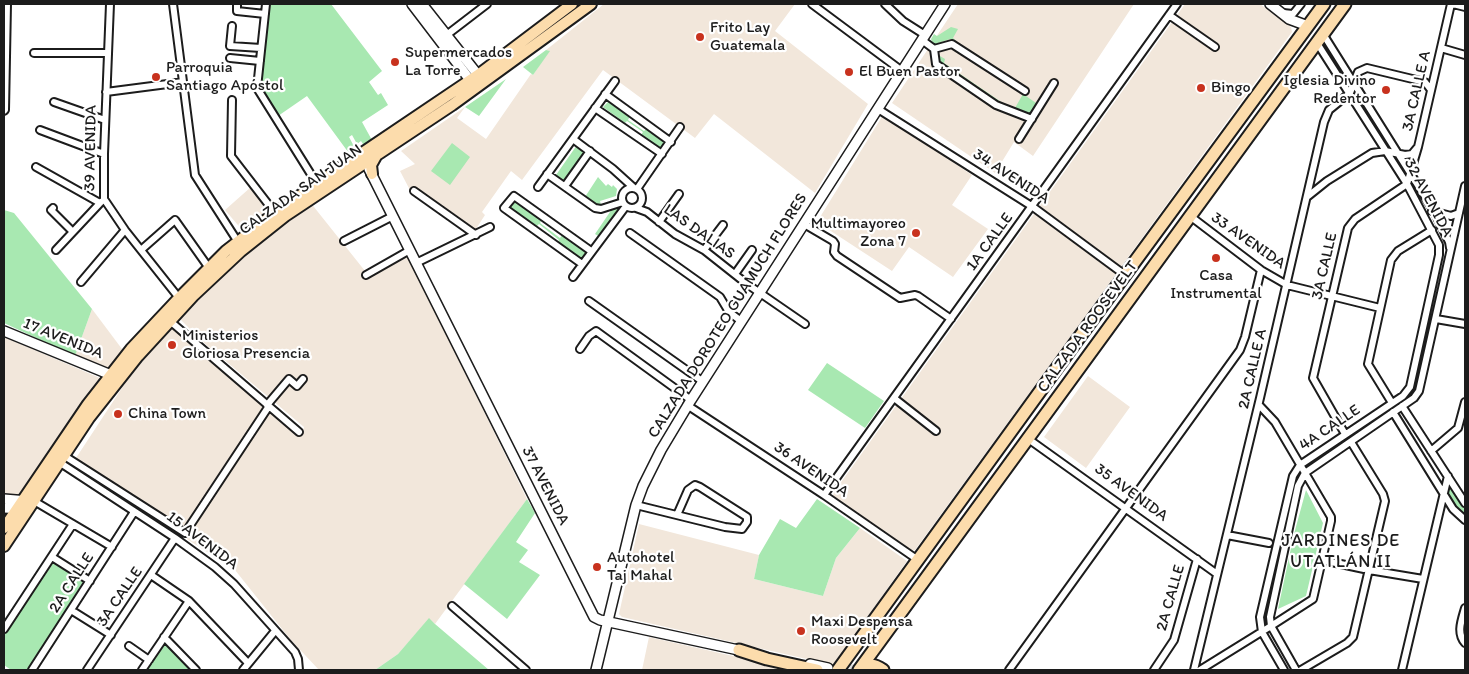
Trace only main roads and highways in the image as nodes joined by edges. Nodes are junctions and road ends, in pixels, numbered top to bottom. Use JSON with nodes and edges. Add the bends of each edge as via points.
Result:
{"nodes":[{"id":1,"x":572,"y":4,"type":"edge"},
{"id":2,"x":591,"y":4,"type":"edge"},
{"id":3,"x":1324,"y":4,"type":"edge"},
{"id":4,"x":1345,"y":4,"type":"edge"},
{"id":5,"x":377,"y":155,"type":"junction"},
{"id":6,"x":364,"y":158,"type":"junction"},
{"id":7,"x":372,"y":174,"type":"road end"},
{"id":8,"x":1169,"y":214,"type":"junction"},
{"id":9,"x":1187,"y":220,"type":"junction"},
{"id":10,"x":1032,"y":403,"type":"junction"},
{"id":11,"x":1027,"y":438,"type":"junction"},
{"id":12,"x":4,"y":528,"type":"edge"},
{"id":13,"x":4,"y":546,"type":"edge"},
{"id":14,"x":940,"y":558,"type":"junction"},
{"id":15,"x":918,"y":560,"type":"junction"},
{"id":16,"x":739,"y":650,"type":"road end"},
{"id":17,"x":828,"y":670,"type":"edge"},
{"id":18,"x":870,"y":670,"type":"edge"}],
"edges":[{"from":1,"to":6,"type":"main road","name":"CALZADA SAN JUAN"},
{"from":2,"to":5,"type":"main road","name":"CALZADA SAN JUAN"},
{"from":3,"to":8,"type":"highway","name":"CALZADA ROOSEVELT"},
{"from":4,"to":9,"type":"highway","name":"CALZADA ROOSEVELT"},
{"from":5,"to":6,"type":"main road","name":"CALZADA SAN JUAN"},
{"from":5,"to":7,"type":"main road","via":[[371,165]]},
{"from":6,"to":12,"type":"main road","name":"CALZADA SAN JUAN","via":[[317,184],[276,213],[238,242],[179,298],[131,349],[88,404]]},
{"from":6,"to":13,"type":"main road","name":"CALZADA SAN JUAN","via":[[241,251],[170,321],[113,387],[61,458]]},
{"from":8,"to":9,"type":"highway"},
{"from":8,"to":10,"type":"highway","name":"CALZADA ROOSEVELT"},
{"from":9,"to":11,"type":"highway","name":"CALZADA ROOSEVELT"},
{"from":10,"to":11,"type":"highway","via":[[1022,428],[1022,434]]},
{"from":10,"to":15,"type":"highway","name":"CALZADA ROOSEVELT"},
{"from":11,"to":14,"type":"highway","name":"CALZADA ROOSEVELT"},
{"from":14,"to":15,"type":"highway"},
{"from":14,"to":18,"type":"highway","name":"CALZADA ROOSEVELT"},
{"from":15,"to":17,"type":"highway","name":"CALZADA ROOSEVELT"},
{"from":16,"to":17,"type":"highway","via":[[766,659]]}]}
